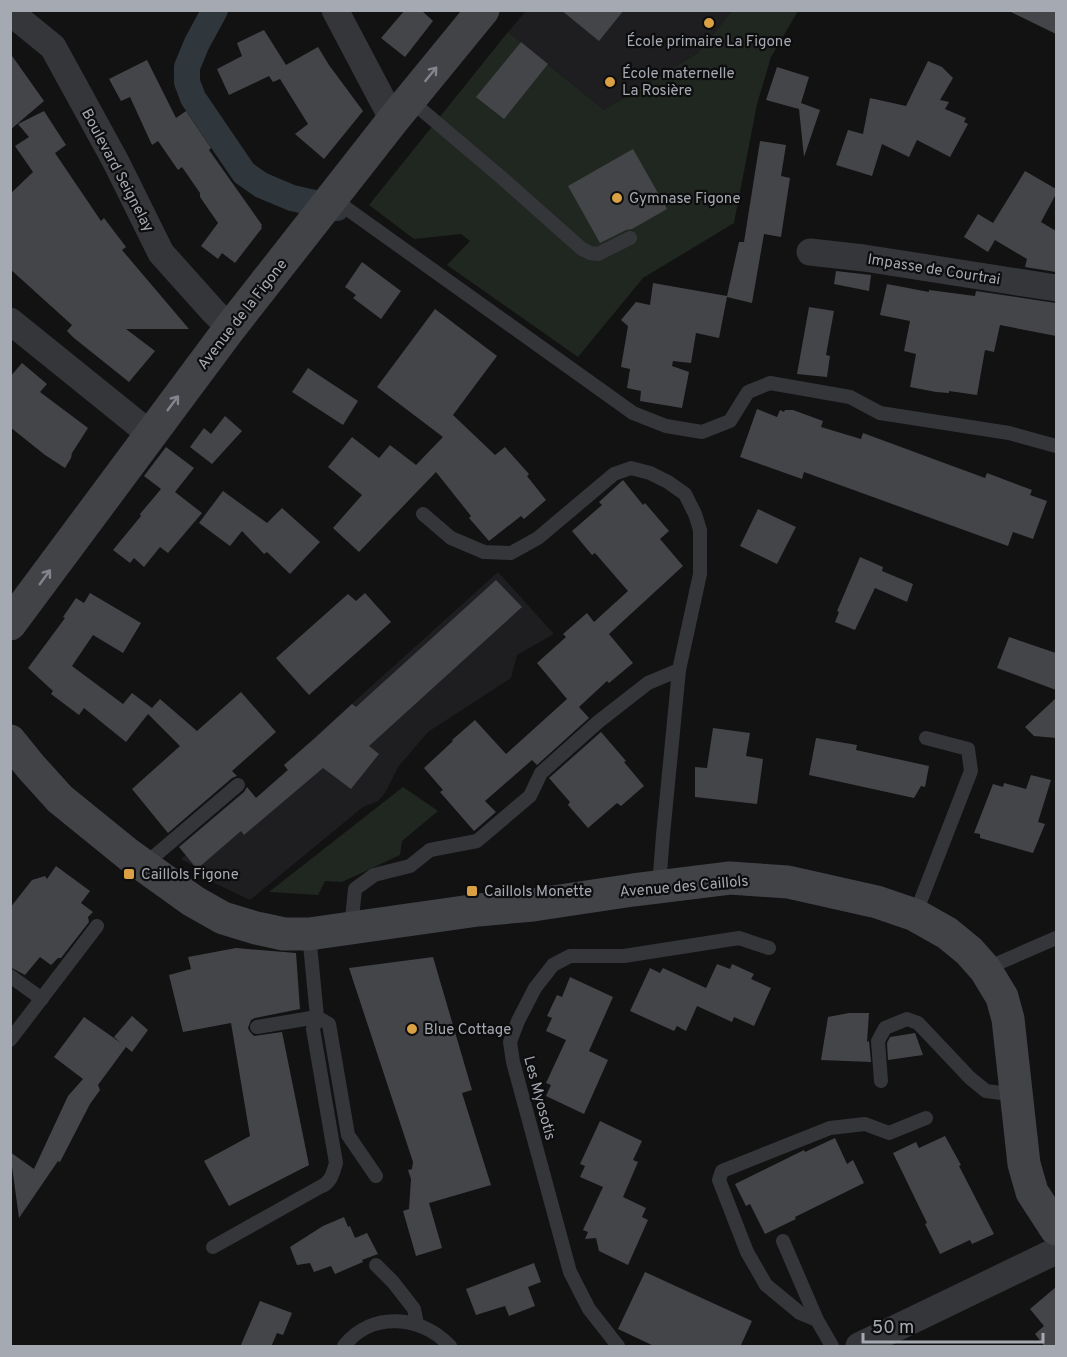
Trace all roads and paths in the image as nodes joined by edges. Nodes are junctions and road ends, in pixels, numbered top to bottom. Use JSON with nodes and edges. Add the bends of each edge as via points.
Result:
{"nodes":[{"id":1,"x":335,"y":10,"type":"edge"},
{"id":2,"x":483,"y":10,"type":"edge"},
{"id":3,"x":10,"y":12,"type":"edge"},
{"id":4,"x":401,"y":110,"type":"junction"},
{"id":5,"x":330,"y":201,"type":"junction"},
{"id":6,"x":630,"y":238,"type":"dead end"},
{"id":7,"x":810,"y":252,"type":"dead end"},
{"id":8,"x":1056,"y":288,"type":"edge"},
{"id":9,"x":10,"y":321,"type":"edge"},
{"id":10,"x":230,"y":328,"type":"junction"},
{"id":11,"x":150,"y":434,"type":"junction"},
{"id":12,"x":1056,"y":446,"type":"edge"},
{"id":13,"x":423,"y":514,"type":"dead end"},
{"id":14,"x":10,"y":624,"type":"edge"},
{"id":15,"x":679,"y":670,"type":"junction"},
{"id":16,"x":926,"y":738,"type":"dead end"},
{"id":17,"x":10,"y":741,"type":"edge"},
{"id":18,"x":21,"y":776,"type":"edge"},
{"id":19,"x":238,"y":785,"type":"dead end"},
{"id":20,"x":144,"y":865,"type":"junction"},
{"id":21,"x":659,"y":886,"type":"junction"},
{"id":22,"x":915,"y":915,"type":"junction"},
{"id":23,"x":98,"y":926,"type":"dead end"},
{"id":24,"x":351,"y":928,"type":"junction"},
{"id":25,"x":309,"y":934,"type":"junction"},
{"id":26,"x":1056,"y":938,"type":"edge"},
{"id":27,"x":769,"y":948,"type":"dead end"},
{"id":28,"x":986,"y":969,"type":"junction"},
{"id":29,"x":10,"y":976,"type":"edge"},
{"id":30,"x":42,"y":999,"type":"junction"},
{"id":31,"x":316,"y":1017,"type":"junction"},
{"id":32,"x":257,"y":1027,"type":"dead end"},
{"id":33,"x":10,"y":1040,"type":"edge"},
{"id":34,"x":881,"y":1082,"type":"dead end"},
{"id":35,"x":1017,"y":1095,"type":"junction"},
{"id":36,"x":926,"y":1118,"type":"dead end"},
{"id":37,"x":376,"y":1176,"type":"dead end"},
{"id":38,"x":1056,"y":1229,"type":"edge"},
{"id":39,"x":783,"y":1240,"type":"dead end"},
{"id":40,"x":213,"y":1247,"type":"dead end"},
{"id":41,"x":1056,"y":1251,"type":"edge"},
{"id":42,"x":376,"y":1265,"type":"dead end"},
{"id":43,"x":817,"y":1320,"type":"junction"},
{"id":44,"x":417,"y":1324,"type":"junction"},
{"id":45,"x":344,"y":1347,"type":"edge"},
{"id":46,"x":450,"y":1347,"type":"edge"},
{"id":47,"x":618,"y":1347,"type":"edge"},
{"id":48,"x":832,"y":1347,"type":"edge"},
{"id":49,"x":859,"y":1347,"type":"edge"}],
"edges":[{"from":1,"to":4,"type":"street"},
{"from":4,"to":2,"type":"street","name":"Avenue de la Figone","one_way":true},
{"from":3,"to":10,"type":"street","name":"Boulevard Seignelay","via":[[52,47],[161,253]]},
{"from":4,"to":5,"type":"street","name":"Avenue de la Figone"},
{"from":4,"to":6,"type":"lane","via":[[502,178],[582,249],[598,254]]},
{"from":5,"to":10,"type":"street","name":"Avenue de la Figone"},
{"from":5,"to":12,"type":"lane","via":[[633,413],[666,426],[702,432],[730,421],[748,392],[770,383],[850,397],[880,413],[1009,433]]},
{"from":7,"to":8,"type":"street","name":"Impasse de Courtrai"},
{"from":9,"to":11,"type":"street"},
{"from":11,"to":10,"type":"street","name":"Avenue de la Figone","one_way":true},
{"from":14,"to":11,"type":"street","name":"Avenue de la Figone","one_way":true},
{"from":13,"to":15,"type":"lane","via":[[451,538],[484,552],[512,553],[538,538],[614,474],[631,468],[668,482],[685,494],[700,530],[700,574]]},
{"from":15,"to":21,"type":"lane"},
{"from":15,"to":24,"type":"lane","via":[[648,683],[598,722],[541,773],[530,796],[477,841],[430,850],[410,866],[374,875],[356,889]]},
{"from":16,"to":22,"type":"lane","via":[[968,748],[971,771]]},
{"from":17,"to":18,"type":"street","name":"Avenue des Caillols"},
{"from":18,"to":20,"type":"street","name":"Avenue des Caillols","via":[[60,799]]},
{"from":19,"to":20,"type":"lane"},
{"from":20,"to":25,"type":"street","name":"Avenue des Caillols","via":[[223,918],[284,934]]},
{"from":21,"to":22,"type":"street","name":"Avenue des Caillols","via":[[730,878],[788,882],[877,902]]},
{"from":21,"to":24,"type":"street","name":"Avenue des Caillols"},
{"from":22,"to":28,"type":"street","name":"Avenue des Caillols","via":[[946,933]]},
{"from":23,"to":30,"type":"lane"},
{"from":24,"to":25,"type":"street","name":"Avenue des Caillols"},
{"from":25,"to":31,"type":"lane"},
{"from":26,"to":28,"type":"lane"},
{"from":27,"to":47,"type":"lane","name":"Les Myosotis","via":[[738,938],[624,956],[570,956],[553,965],[535,988],[510,1042],[570,1272],[589,1309]]},
{"from":28,"to":35,"type":"street","name":"Avenue des Caillols","via":[[1002,997],[1008,1019]]},
{"from":29,"to":30,"type":"lane"},
{"from":30,"to":33,"type":"lane"},
{"from":31,"to":32,"type":"lane"},
{"from":31,"to":37,"type":"lane","via":[[328,1024],[348,1135]]},
{"from":31,"to":40,"type":"lane","via":[[313,1029],[336,1162],[333,1174],[327,1185]]},
{"from":34,"to":35,"type":"lane","via":[[879,1041],[885,1028],[907,1019],[918,1023],[986,1091]]},
{"from":35,"to":38,"type":"street","name":"Avenue des Caillols","via":[[1024,1164],[1032,1192]]},
{"from":36,"to":43,"type":"lane","via":[[889,1133],[865,1124],[830,1128],[722,1171],[719,1180],[747,1252],[766,1285],[800,1313]]},
{"from":39,"to":43,"type":"lane"},
{"from":41,"to":49,"type":"street"},
{"from":42,"to":44,"type":"lane","via":[[414,1309]]},
{"from":43,"to":48,"type":"lane"},
{"from":44,"to":45,"type":"lane","via":[[379,1323],[356,1334]]},
{"from":44,"to":46,"type":"lane","via":[[440,1336]]}]}
